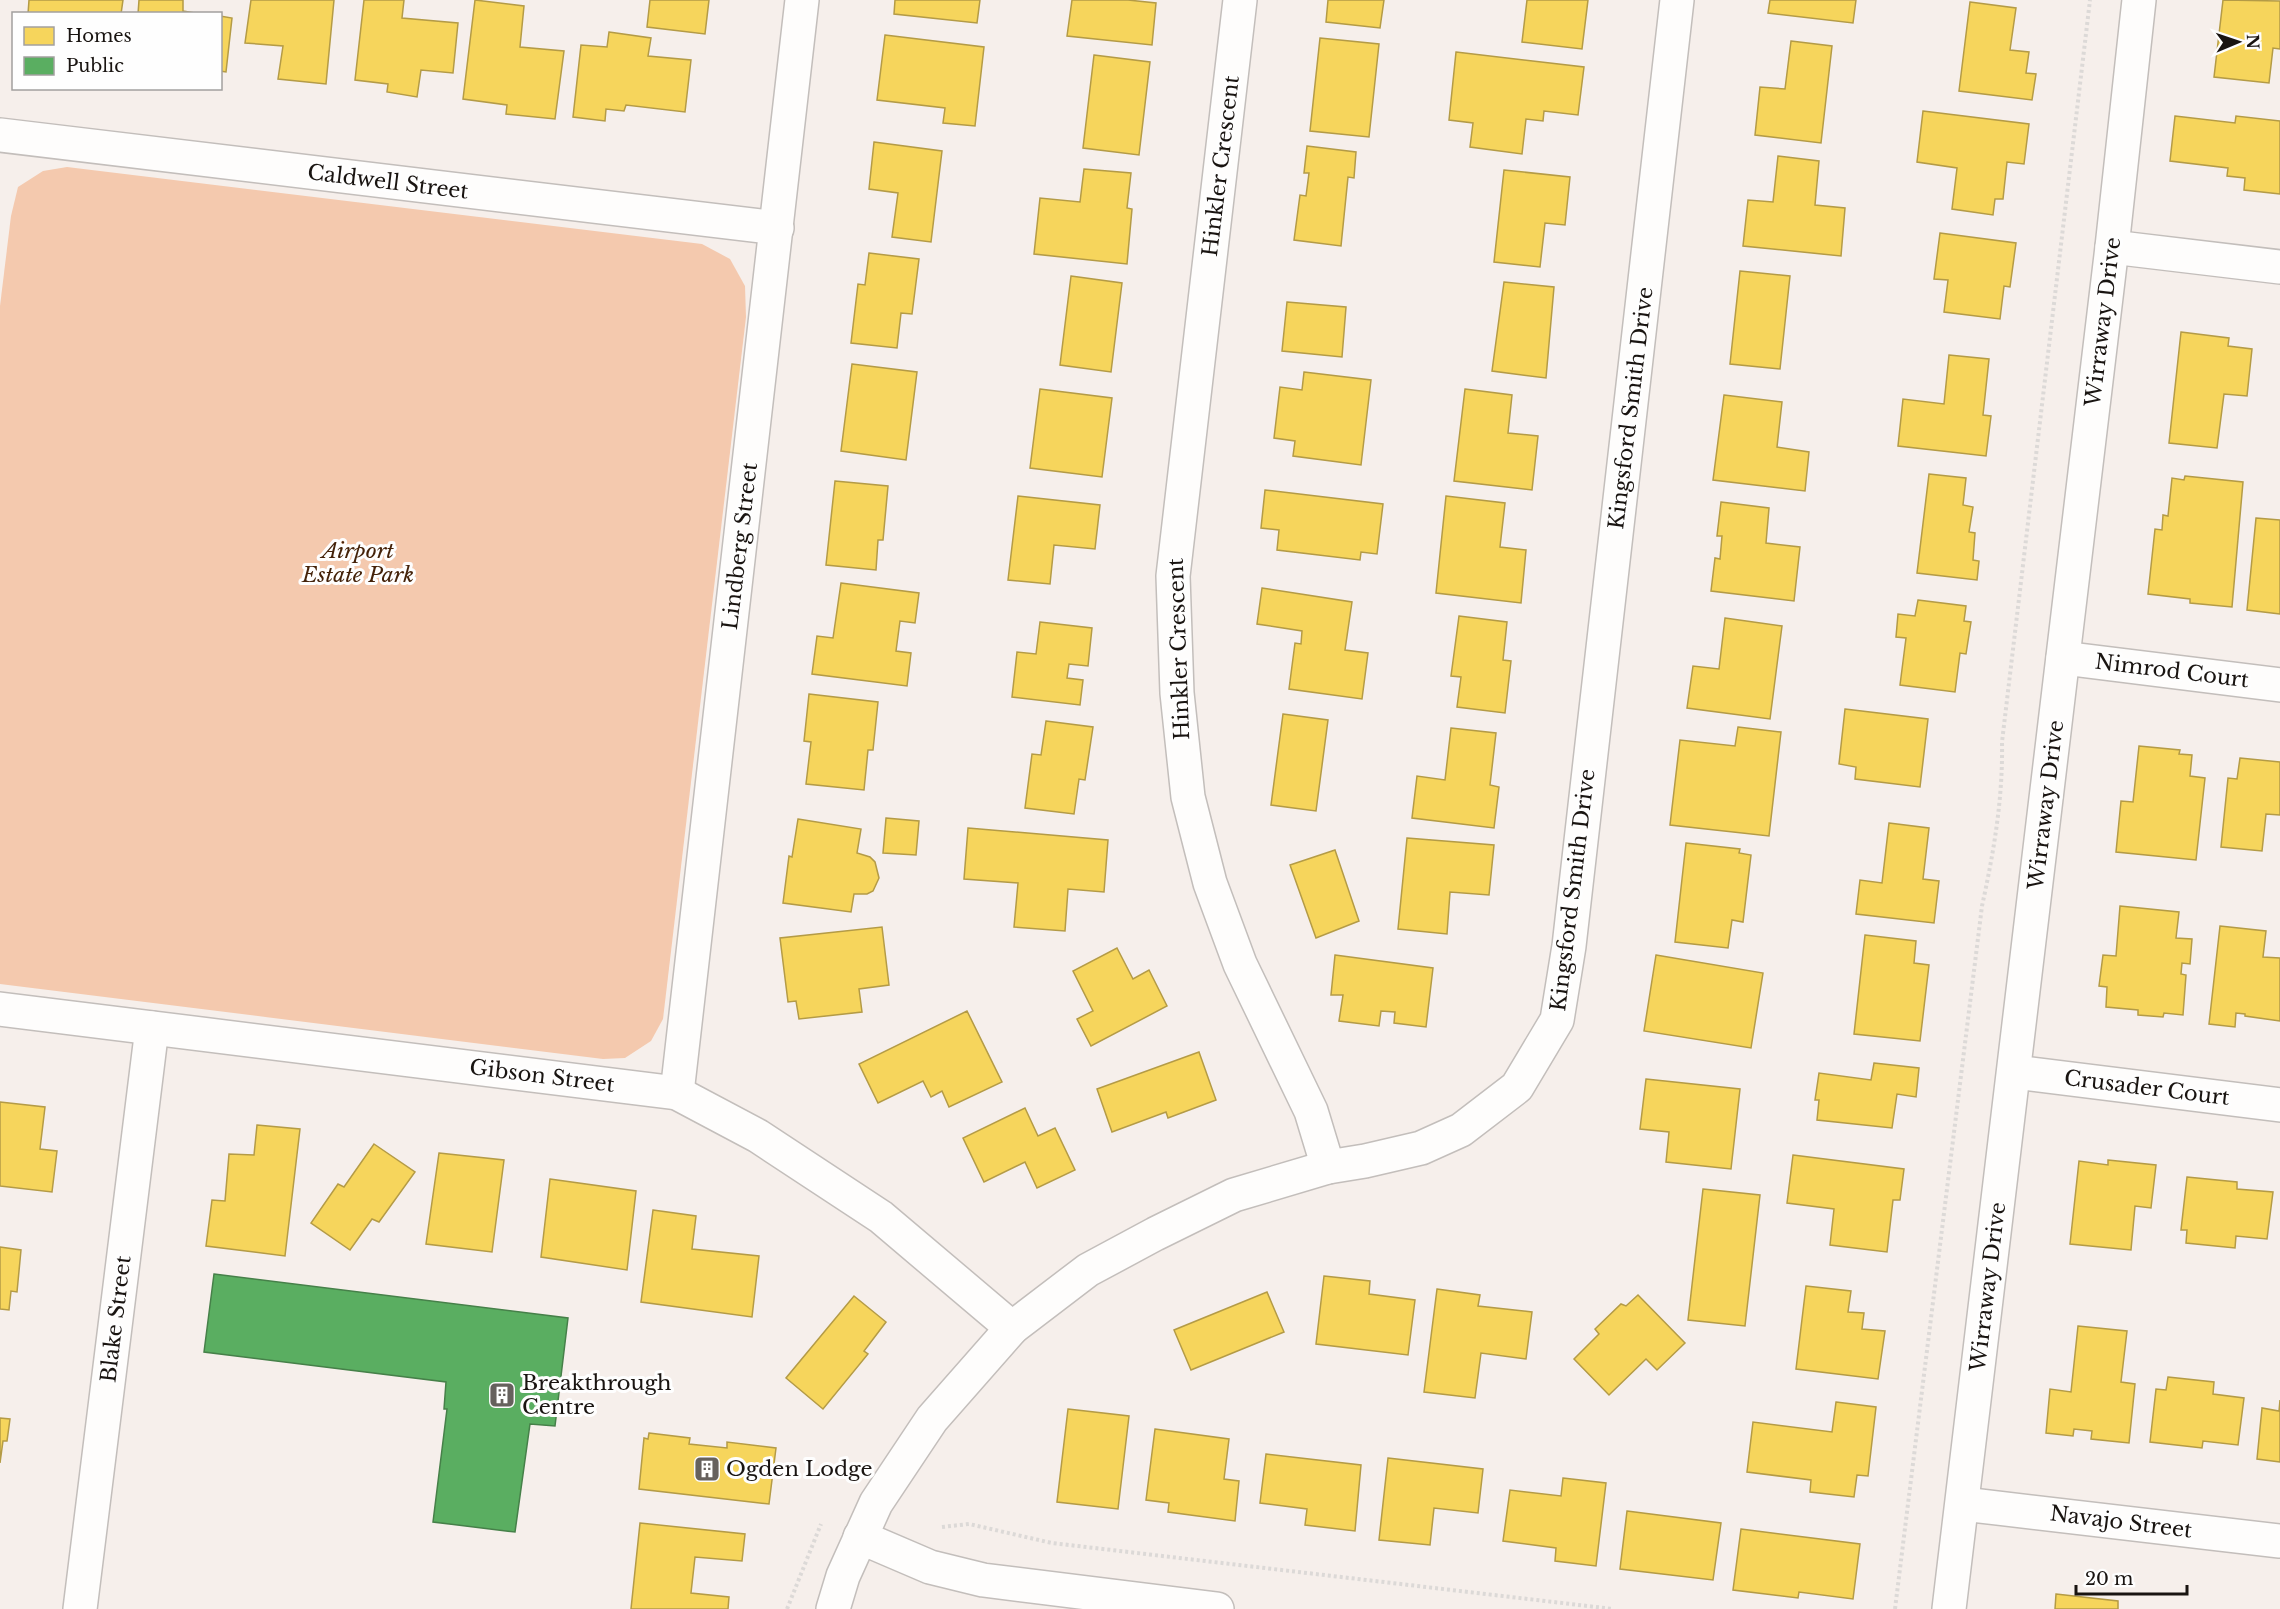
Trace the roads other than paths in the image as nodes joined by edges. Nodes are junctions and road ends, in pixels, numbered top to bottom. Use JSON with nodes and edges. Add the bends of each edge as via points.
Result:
{"nodes":[{"id":1,"x":802,"y":0,"type":"edge"},
{"id":2,"x":1240,"y":0,"type":"edge"},
{"id":3,"x":1677,"y":0,"type":"edge"},
{"id":4,"x":2139,"y":0,"type":"edge"},
{"id":5,"x":0,"y":135,"type":"edge"},
{"id":6,"x":777,"y":228,"type":"junction"},
{"id":7,"x":2112,"y":247,"type":"junction"},
{"id":8,"x":2280,"y":267,"type":"edge"},
{"id":9,"x":2063,"y":658,"type":"junction"},
{"id":10,"x":2280,"y":685,"type":"edge"},
{"id":11,"x":0,"y":1009,"type":"edge"},
{"id":12,"x":152,"y":1028,"type":"junction"},
{"id":13,"x":2014,"y":1072,"type":"junction"},
{"id":14,"x":677,"y":1092,"type":"junction"},
{"id":15,"x":2280,"y":1105,"type":"edge"},
{"id":16,"x":1328,"y":1167,"type":"junction"},
{"id":17,"x":1012,"y":1328,"type":"junction"},
{"id":18,"x":1963,"y":1504,"type":"junction"},
{"id":19,"x":860,"y":1537,"type":"junction"},
{"id":20,"x":2280,"y":1541,"type":"edge"},
{"id":21,"x":80,"y":1609,"type":"edge"},
{"id":22,"x":833,"y":1609,"type":"edge"},
{"id":23,"x":1217,"y":1609,"type":"edge"},
{"id":24,"x":1949,"y":1609,"type":"edge"}],
"edges":[{"from":1,"to":6,"type":"street","name":"Lindberg Street"},
{"from":2,"to":16,"type":"street","name":"Hinkler Crescent","via":[[1173,576],[1177,693],[1188,797],[1210,883],[1240,964],[1311,1112]]},
{"from":3,"to":16,"type":"street","name":"Kingsford Smith Drive","via":[[1569,946],[1557,1020],[1517,1087],[1461,1130],[1421,1148]]},
{"from":4,"to":7,"type":"street","name":"Wirraway Drive"},
{"from":5,"to":6,"type":"street","name":"Caldwell Street"},
{"from":6,"to":14,"type":"street","name":"Lindberg Street"},
{"from":7,"to":8,"type":"street"},
{"from":7,"to":9,"type":"street","name":"Wirraway Drive"},
{"from":9,"to":10,"type":"street","name":"Nimrod Court"},
{"from":9,"to":13,"type":"street","name":"Wirraway Drive"},
{"from":11,"to":12,"type":"street","name":"Gibson Street"},
{"from":12,"to":14,"type":"street","name":"Gibson Street"},
{"from":12,"to":21,"type":"street","name":"Blake Street"},
{"from":13,"to":15,"type":"street","name":"Crusader Court"},
{"from":13,"to":18,"type":"street","name":"Wirraway Drive"},
{"from":14,"to":17,"type":"street","name":"Gibson Street","via":[[759,1136],[881,1217]]},
{"from":16,"to":17,"type":"street","name":"Kingsford Smith Drive","via":[[1234,1195],[1155,1234],[1088,1270]]},
{"from":17,"to":19,"type":"street","name":"Kingsford Smith Drive","via":[[932,1419],[876,1503]]},
{"from":18,"to":20,"type":"street","name":"Navajo Street"},
{"from":18,"to":24,"type":"street","name":"Wirraway Drive"},
{"from":19,"to":22,"type":"street","name":"Kingsford Smith Drive"},
{"from":19,"to":23,"type":"street","via":[[930,1567],[983,1580]]}]}
